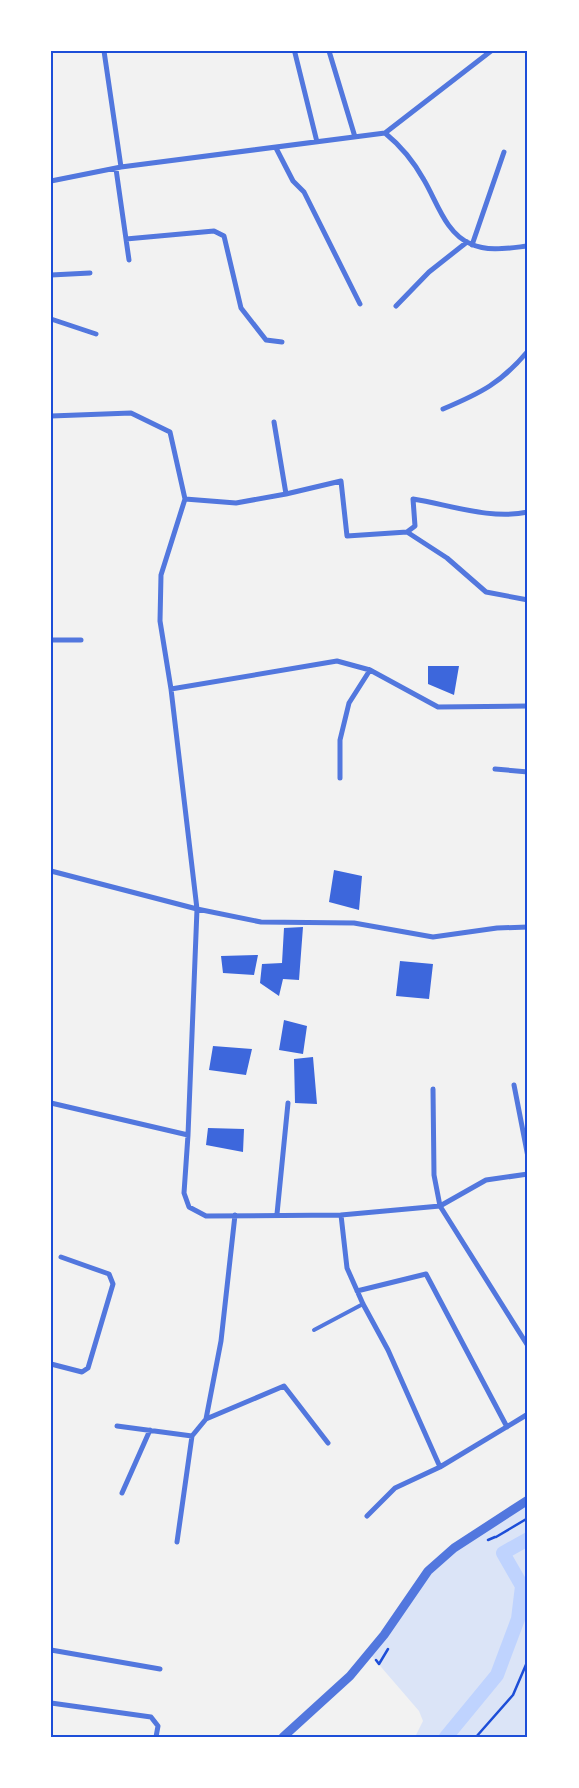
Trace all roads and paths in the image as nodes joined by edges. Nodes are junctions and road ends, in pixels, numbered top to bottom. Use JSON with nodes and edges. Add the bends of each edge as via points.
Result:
{"nodes":[{"id":1,"x":104,"y":51,"type":"edge"},
{"id":2,"x":329,"y":51,"type":"edge"},
{"id":3,"x":491,"y":51,"type":"edge"},
{"id":4,"x":295,"y":53,"type":"dead end"},
{"id":5,"x":385,"y":133,"type":"junction"},
{"id":6,"x":355,"y":137,"type":"junction"},
{"id":7,"x":317,"y":142,"type":"junction"},
{"id":8,"x":276,"y":148,"type":"junction"},
{"id":9,"x":504,"y":152,"type":"dead end"},
{"id":10,"x":118,"y":168,"type":"junction"},
{"id":11,"x":51,"y":181,"type":"edge"},
{"id":12,"x":126,"y":239,"type":"junction"},
{"id":13,"x":470,"y":244,"type":"junction"},
{"id":14,"x":528,"y":246,"type":"edge"},
{"id":15,"x":129,"y":260,"type":"dead end"},
{"id":16,"x":90,"y":273,"type":"dead end"},
{"id":17,"x":51,"y":275,"type":"edge"},
{"id":18,"x":360,"y":304,"type":"dead end"},
{"id":19,"x":396,"y":306,"type":"dead end"},
{"id":20,"x":51,"y":320,"type":"edge"},
{"id":21,"x":96,"y":334,"type":"dead end"},
{"id":22,"x":282,"y":342,"type":"dead end"},
{"id":23,"x":528,"y":351,"type":"edge"},
{"id":24,"x":443,"y":408,"type":"dead end"},
{"id":25,"x":51,"y":416,"type":"edge"},
{"id":26,"x":274,"y":422,"type":"dead end"},
{"id":27,"x":286,"y":494,"type":"junction"},
{"id":28,"x":185,"y":499,"type":"junction"},
{"id":29,"x":528,"y":512,"type":"edge"},
{"id":30,"x":408,"y":532,"type":"junction"},
{"id":31,"x":528,"y":600,"type":"edge"},
{"id":32,"x":51,"y":640,"type":"edge"},
{"id":33,"x":81,"y":640,"type":"dead end"},
{"id":34,"x":370,"y":670,"type":"junction"},
{"id":35,"x":171,"y":689,"type":"junction"},
{"id":36,"x":528,"y":706,"type":"edge"},
{"id":37,"x":495,"y":770,"type":"dead end"},
{"id":38,"x":528,"y":772,"type":"edge"},
{"id":39,"x":340,"y":778,"type":"dead end"},
{"id":40,"x":51,"y":871,"type":"edge"},
{"id":41,"x":197,"y":909,"type":"junction"},
{"id":42,"x":528,"y":928,"type":"edge"},
{"id":43,"x":514,"y":1085,"type":"dead end"},
{"id":44,"x":433,"y":1089,"type":"dead end"},
{"id":45,"x":288,"y":1102,"type":"dead end"},
{"id":46,"x":51,"y":1103,"type":"edge"},
{"id":47,"x":188,"y":1135,"type":"junction"},
{"id":48,"x":528,"y":1157,"type":"edge"},
{"id":49,"x":528,"y":1174,"type":"edge"},
{"id":50,"x":440,"y":1206,"type":"junction"},
{"id":51,"x":277,"y":1214,"type":"junction"},
{"id":52,"x":235,"y":1215,"type":"junction"},
{"id":53,"x":341,"y":1215,"type":"junction"},
{"id":54,"x":61,"y":1256,"type":"dead end"},
{"id":55,"x":357,"y":1291,"type":"junction"},
{"id":56,"x":363,"y":1304,"type":"junction"},
{"id":57,"x":314,"y":1330,"type":"dead end"},
{"id":58,"x":528,"y":1346,"type":"edge"},
{"id":59,"x":51,"y":1364,"type":"edge"},
{"id":60,"x":528,"y":1414,"type":"edge"},
{"id":61,"x":206,"y":1419,"type":"junction"},
{"id":62,"x":117,"y":1426,"type":"dead end"},
{"id":63,"x":507,"y":1427,"type":"junction"},
{"id":64,"x":150,"y":1430,"type":"junction"},
{"id":65,"x":192,"y":1436,"type":"junction"},
{"id":66,"x":328,"y":1443,"type":"dead end"},
{"id":67,"x":440,"y":1467,"type":"junction"},
{"id":68,"x":122,"y":1493,"type":"dead end"},
{"id":69,"x":528,"y":1500,"type":"edge"},
{"id":70,"x":367,"y":1516,"type":"dead end"},
{"id":71,"x":496,"y":1537,"type":"dead end"},
{"id":72,"x":177,"y":1542,"type":"dead end"},
{"id":73,"x":481,"y":1542,"type":"dead end"},
{"id":74,"x":388,"y":1648,"type":"dead end"},
{"id":75,"x":51,"y":1650,"type":"edge"},
{"id":76,"x":369,"y":1653,"type":"junction"},
{"id":77,"x":528,"y":1660,"type":"edge"},
{"id":78,"x":160,"y":1669,"type":"dead end"},
{"id":79,"x":51,"y":1703,"type":"edge"},
{"id":80,"x":156,"y":1737,"type":"edge"},
{"id":81,"x":283,"y":1737,"type":"edge"},
{"id":82,"x":476,"y":1737,"type":"edge"}],
"edges":[{"from":1,"to":10,"type":"street"},
{"from":2,"to":6,"type":"street"},
{"from":3,"to":5,"type":"street"},
{"from":4,"to":7,"type":"street"},
{"from":5,"to":6,"type":"street"},
{"from":5,"to":13,"type":"street","via":[[400,144],[423,178],[450,229]]},
{"from":6,"to":7,"type":"street"},
{"from":7,"to":8,"type":"street"},
{"from":8,"to":10,"type":"street"},
{"from":8,"to":18,"type":"street","via":[[293,180],[304,192]]},
{"from":9,"to":13,"type":"street"},
{"from":10,"to":11,"type":"street"},
{"from":10,"to":12,"type":"street"},
{"from":12,"to":15,"type":"street"},
{"from":12,"to":22,"type":"street","via":[[214,231],[224,236],[241,308],[266,340]]},
{"from":13,"to":14,"type":"street","via":[[496,249]]},
{"from":13,"to":19,"type":"street","via":[[429,272]]},
{"from":16,"to":17,"type":"street"},
{"from":20,"to":21,"type":"street"},
{"from":23,"to":24,"type":"street","via":[[483,392]]},
{"from":25,"to":28,"type":"street","via":[[131,413],[170,432]]},
{"from":26,"to":27,"type":"street"},
{"from":27,"to":28,"type":"street","via":[[236,503]]},
{"from":27,"to":30,"type":"street","via":[[341,481],[348,536]]},
{"from":28,"to":35,"type":"street","via":[[161,575],[160,621]]},
{"from":29,"to":30,"type":"street","via":[[514,515],[486,512],[413,499],[415,526]]},
{"from":30,"to":31,"type":"street","via":[[447,558],[486,592]]},
{"from":32,"to":33,"type":"street"},
{"from":34,"to":35,"type":"street","via":[[337,662]]},
{"from":34,"to":36,"type":"street","via":[[438,707]]},
{"from":34,"to":39,"type":"street","via":[[348,703],[340,740]]},
{"from":35,"to":41,"type":"street"},
{"from":37,"to":38,"type":"street"},
{"from":40,"to":41,"type":"street"},
{"from":41,"to":42,"type":"street","via":[[261,922],[354,923],[433,937],[497,928]]},
{"from":41,"to":47,"type":"street"},
{"from":43,"to":48,"type":"street"},
{"from":44,"to":50,"type":"street","via":[[434,1175]]},
{"from":45,"to":51,"type":"street"},
{"from":46,"to":47,"type":"street"},
{"from":47,"to":52,"type":"street","via":[[184,1193],[189,1207],[206,1216]]},
{"from":49,"to":50,"type":"street","via":[[486,1180]]},
{"from":50,"to":53,"type":"street"},
{"from":50,"to":58,"type":"street"},
{"from":51,"to":52,"type":"street"},
{"from":51,"to":53,"type":"street"},
{"from":52,"to":61,"type":"street","via":[[221,1341]]},
{"from":53,"to":55,"type":"street","via":[[347,1268]]},
{"from":54,"to":59,"type":"street","via":[[108,1274],[113,1284],[88,1368],[82,1372]]},
{"from":55,"to":56,"type":"street"},
{"from":55,"to":63,"type":"street","via":[[426,1274]]},
{"from":56,"to":57,"type":"lane"},
{"from":56,"to":67,"type":"street","via":[[388,1350]]},
{"from":60,"to":63,"type":"street"},
{"from":61,"to":65,"type":"street"},
{"from":61,"to":66,"type":"street","via":[[284,1386]]},
{"from":62,"to":64,"type":"street"},
{"from":63,"to":67,"type":"street"},
{"from":64,"to":65,"type":"street"},
{"from":64,"to":68,"type":"street"},
{"from":65,"to":72,"type":"street"},
{"from":67,"to":70,"type":"street","via":[[395,1488]]},
{"from":69,"to":76,"type":"street","via":[[454,1548],[428,1571]]},
{"from":71,"to":73,"type":"path"},
{"from":74,"to":76,"type":"path","via":[[379,1664]]},
{"from":75,"to":78,"type":"street"},
{"from":76,"to":81,"type":"street","via":[[350,1676]]},
{"from":77,"to":82,"type":"path","via":[[513,1695]]},
{"from":79,"to":80,"type":"street","via":[[151,1717],[158,1726]]}]}
